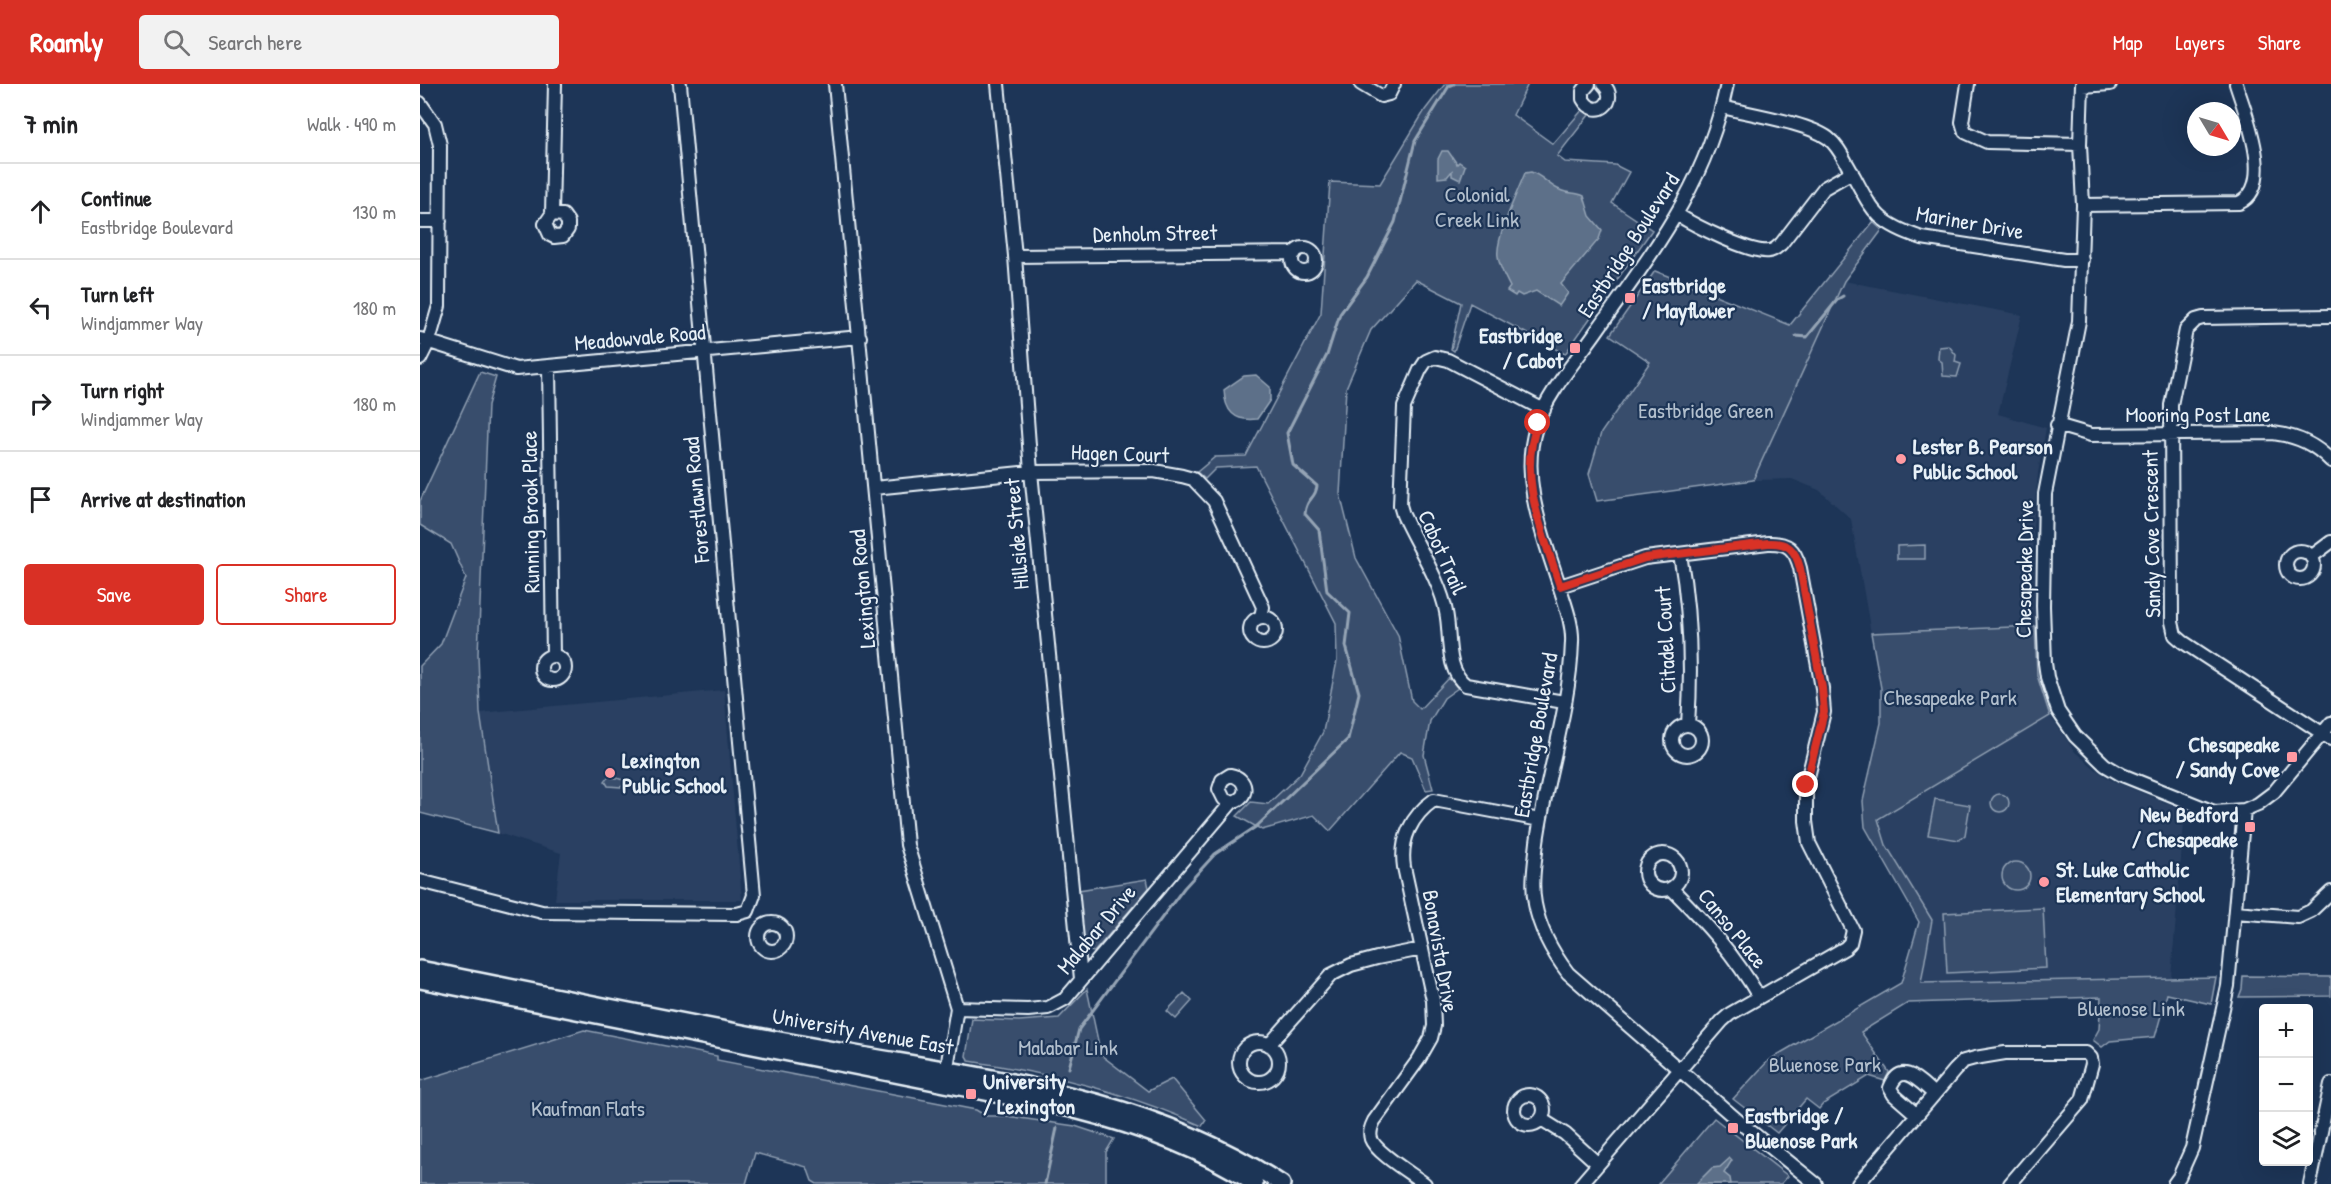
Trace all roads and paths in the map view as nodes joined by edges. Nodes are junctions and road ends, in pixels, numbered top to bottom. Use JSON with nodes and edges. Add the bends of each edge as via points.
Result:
{"nodes":[{"id":1,"x":555,"y":84,"type":"edge"},
{"id":2,"x":681,"y":84,"type":"edge"},
{"id":3,"x":835,"y":84,"type":"edge"},
{"id":4,"x":998,"y":84,"type":"edge"},
{"id":5,"x":1361,"y":84,"type":"edge"},
{"id":6,"x":1394,"y":84,"type":"edge"},
{"id":7,"x":1589,"y":84,"type":"edge"},
{"id":8,"x":1603,"y":84,"type":"edge"},
{"id":9,"x":1727,"y":84,"type":"edge"},
{"id":10,"x":1968,"y":84,"type":"edge"},
{"id":11,"x":2110,"y":84,"type":"edge"},
{"id":12,"x":2236,"y":84,"type":"edge"},
{"id":13,"x":2083,"y":85,"type":"edge"},
{"id":14,"x":420,"y":103,"type":"edge"},
{"id":15,"x":1722,"y":107,"type":"junction"},
{"id":16,"x":2080,"y":144,"type":"junction"},
{"id":17,"x":1852,"y":172,"type":"junction"},
{"id":18,"x":2084,"y":205,"type":"junction"},
{"id":19,"x":552,"y":214,"type":"dead end"},
{"id":20,"x":1678,"y":214,"type":"junction"},
{"id":21,"x":420,"y":221,"type":"edge"},
{"id":22,"x":440,"y":221,"type":"junction"},
{"id":23,"x":1294,"y":253,"type":"dead end"},
{"id":24,"x":1015,"y":256,"type":"junction"},
{"id":25,"x":2082,"y":260,"type":"junction"},
{"id":26,"x":2331,"y":316,"type":"edge"},
{"id":27,"x":860,"y":337,"type":"junction"},
{"id":28,"x":424,"y":340,"type":"edge"},
{"id":29,"x":704,"y":352,"type":"junction"},
{"id":30,"x":420,"y":359,"type":"edge"},
{"id":31,"x":549,"y":367,"type":"junction"},
{"id":32,"x":1544,"y":410,"type":"junction"},
{"id":33,"x":2057,"y":425,"type":"junction"},
{"id":34,"x":2170,"y":435,"type":"junction"},
{"id":35,"x":2331,"y":461,"type":"edge"},
{"id":36,"x":1031,"y":472,"type":"junction"},
{"id":37,"x":873,"y":489,"type":"junction"},
{"id":38,"x":2331,"y":542,"type":"edge"},
{"id":39,"x":1680,"y":554,"type":"junction"},
{"id":40,"x":2311,"y":557,"type":"dead end"},
{"id":41,"x":1560,"y":586,"type":"junction"},
{"id":42,"x":1261,"y":617,"type":"dead end"},
{"id":43,"x":553,"y":656,"type":"dead end"},
{"id":44,"x":1564,"y":702,"type":"junction"},
{"id":45,"x":2331,"y":723,"type":"edge"},
{"id":46,"x":1688,"y":725,"type":"dead end"},
{"id":47,"x":2327,"y":736,"type":"edge"},
{"id":48,"x":1232,"y":802,"type":"dead end"},
{"id":49,"x":2244,"y":810,"type":"junction"},
{"id":50,"x":1540,"y":820,"type":"junction"},
{"id":51,"x":420,"y":880,"type":"edge"},
{"id":52,"x":1671,"y":888,"type":"dead end"},
{"id":53,"x":2331,"y":892,"type":"edge"},
{"id":54,"x":748,"y":911,"type":"junction"},
{"id":55,"x":2235,"y":912,"type":"junction"},
{"id":56,"x":762,"y":926,"type":"dead end"},
{"id":57,"x":1422,"y":949,"type":"junction"},
{"id":58,"x":420,"y":969,"type":"edge"},
{"id":59,"x":1081,"y":979,"type":"junction"},
{"id":60,"x":420,"y":980,"type":"edge"},
{"id":61,"x":1759,"y":997,"type":"junction"},
{"id":62,"x":957,"y":1008,"type":"junction"},
{"id":63,"x":1269,"y":1045,"type":"dead end"},
{"id":64,"x":1679,"y":1070,"type":"junction"},
{"id":65,"x":945,"y":1076,"type":"junction"},
{"id":66,"x":2331,"y":1084,"type":"edge"},
{"id":67,"x":1934,"y":1094,"type":"junction"},
{"id":68,"x":1917,"y":1115,"type":"junction"},
{"id":69,"x":1541,"y":1119,"type":"dead end"},
{"id":70,"x":1599,"y":1164,"type":"junction"},
{"id":71,"x":2181,"y":1182,"type":"edge"},
{"id":72,"x":1255,"y":1184,"type":"edge"},
{"id":73,"x":1282,"y":1184,"type":"edge"},
{"id":74,"x":1425,"y":1184,"type":"edge"},
{"id":75,"x":1581,"y":1184,"type":"edge"},
{"id":76,"x":1816,"y":1184,"type":"edge"},
{"id":77,"x":1858,"y":1184,"type":"edge"},
{"id":78,"x":2010,"y":1184,"type":"edge"},
{"id":79,"x":2310,"y":1184,"type":"edge"}],
"edges":[{"from":1,"to":19,"type":"street"},
{"from":2,"to":29,"type":"street","name":"Forestlawn Road"},
{"from":3,"to":27,"type":"street","name":"Lexington Road"},
{"from":4,"to":24,"type":"street","name":"Hillside Street"},
{"from":5,"to":6,"type":"street","via":[[1381,96],[1389,94]]},
{"from":7,"to":8,"type":"street","via":[[1583,99],[1590,108],[1597,109],[1609,100],[1609,91]]},
{"from":9,"to":15,"type":"street","name":"Eastbridge Boulevard"},
{"from":10,"to":16,"type":"street","via":[[1962,122],[1965,132],[1987,142]]},
{"from":11,"to":13,"type":"street"},
{"from":12,"to":18,"type":"street","via":[[2257,160],[2255,187],[2247,199],[2240,203]]},
{"from":13,"to":16,"type":"street","name":"Chesapeake Drive"},
{"from":14,"to":22,"type":"street","via":[[435,124],[440,145]]},
{"from":15,"to":17,"type":"street","name":"Mariner Drive","via":[[1811,129],[1828,138]]},
{"from":15,"to":20,"type":"street","name":"Eastbridge Boulevard","via":[[1698,177]]},
{"from":16,"to":18,"type":"street","name":"Chesapeake Drive"},
{"from":17,"to":20,"type":"street","via":[[1824,188],[1772,251],[1750,248],[1696,226]]},
{"from":17,"to":25,"type":"street","name":"Mariner Drive","via":[[1868,204],[1901,231],[1922,238]]},
{"from":18,"to":25,"type":"street","name":"Chesapeake Drive"},
{"from":20,"to":32,"type":"street","name":"Eastbridge Boulevard"},
{"from":21,"to":22,"type":"street"},
{"from":22,"to":28,"type":"street","via":[[439,306]]},
{"from":23,"to":24,"type":"street","name":"Denholm Street"},
{"from":24,"to":36,"type":"street","name":"Hillside Street"},
{"from":25,"to":33,"type":"street","name":"Chesapeake Drive","via":[[2079,321]]},
{"from":26,"to":34,"type":"street","via":[[2204,318],[2190,324],[2173,388]]},
{"from":27,"to":29,"type":"street","name":"Meadowvale Road"},
{"from":27,"to":37,"type":"street","name":"Lexington Road"},
{"from":28,"to":30,"type":"street"},
{"from":28,"to":31,"type":"street","name":"Meadowvale Road","via":[[516,369]]},
{"from":29,"to":31,"type":"street","name":"Meadowvale Road"},
{"from":29,"to":54,"type":"street","name":"Forestlawn Road","via":[[754,895]]},
{"from":31,"to":43,"type":"street","name":"Running Brook Place"},
{"from":32,"to":41,"type":"street","name":"Eastbridge Boulevard","via":[[1532,446],[1531,483]]},
{"from":32,"to":44,"type":"street","name":"Cabot Trail","via":[[1448,360],[1435,357],[1426,361],[1404,407],[1400,505],[1444,602],[1457,677],[1474,687]]},
{"from":33,"to":34,"type":"street","name":"Mooring Post Lane","via":[[2091,435]]},
{"from":33,"to":49,"type":"street","name":"Chesapeake Drive","via":[[2045,494],[2043,606],[2047,677],[2058,711],[2090,753],[2122,775],[2214,812]]},
{"from":34,"to":35,"type":"street","name":"Mooring Post Lane","via":[[2293,436]]},
{"from":34,"to":47,"type":"street","name":"Sandy Cove Crescent","via":[[2175,635]]},
{"from":36,"to":37,"type":"street","name":"Hagen Court"},
{"from":36,"to":42,"type":"street","name":"Hagen Court","via":[[1154,471],[1193,479],[1214,501],[1263,607]]},
{"from":36,"to":59,"type":"street","name":"Hillside Street"},
{"from":37,"to":62,"type":"street","name":"Lexington Road","via":[[907,845]]},
{"from":38,"to":40,"type":"street"},
{"from":39,"to":41,"type":"street","via":[[1645,558]]},
{"from":39,"to":46,"type":"street","name":"Citadel Court","via":[[1690,640]]},
{"from":39,"to":61,"type":"street","via":[[1787,544],[1800,568],[1820,678],[1824,712],[1806,785],[1806,821],[1809,843],[1853,936],[1845,948]]},
{"from":41,"to":44,"type":"street","name":"Eastbridge Boulevard","via":[[1573,639]]},
{"from":44,"to":50,"type":"street","name":"Eastbridge Boulevard"},
{"from":45,"to":47,"type":"street","name":"Chesapeake Drive"},
{"from":47,"to":49,"type":"street","name":"Chesapeake Drive","via":[[2274,792]]},
{"from":48,"to":59,"type":"street","name":"Malabar Drive"},
{"from":49,"to":55,"type":"street"},
{"from":50,"to":57,"type":"street","name":"Bonavista Drive","via":[[1443,801],[1434,800],[1426,806],[1412,823],[1402,853]]},
{"from":50,"to":64,"type":"street","name":"Eastbridge Boulevard","via":[[1534,902],[1548,945],[1568,973]]},
{"from":51,"to":54,"type":"street","via":[[542,912]]},
{"from":52,"to":61,"type":"street","name":"Canso Place","via":[[1727,948]]},
{"from":53,"to":55,"type":"street","via":[[2311,912],[2298,917]]},
{"from":54,"to":56,"type":"street"},
{"from":55,"to":71,"type":"street","via":[[2228,986]]},
{"from":57,"to":63,"type":"street","via":[[1360,963],[1331,975]]},
{"from":57,"to":74,"type":"street","name":"Bonavista Drive","via":[[1435,1013],[1431,1038],[1370,1128],[1370,1137]]},
{"from":58,"to":65,"type":"main road","name":"University Avenue East"},
{"from":59,"to":62,"type":"street","name":"Malabar Drive","via":[[1065,999],[1048,1008]]},
{"from":60,"to":65,"type":"main road","name":"University Avenue East"},
{"from":61,"to":64,"type":"street","via":[[1722,1021]]},
{"from":62,"to":65,"type":"street","name":"Lexington Road"},
{"from":64,"to":70,"type":"street"},
{"from":64,"to":76,"type":"street","name":"Eastbridge Boulevard"},
{"from":65,"to":72,"type":"main road","name":"University Avenue East","via":[[1101,1116],[1198,1153]]},
{"from":65,"to":73,"type":"main road","name":"University Avenue East","via":[[1074,1094],[1159,1122],[1249,1162]]},
{"from":66,"to":79,"type":"street"},
{"from":67,"to":68,"type":"street"},
{"from":67,"to":68,"type":"street","via":[[1910,1074],[1894,1079],[1890,1088],[1894,1095]]},
{"from":67,"to":78,"type":"street","via":[[1965,1061],[1975,1058],[2005,1053],[2086,1053],[2091,1058],[2082,1100]]},
{"from":68,"to":77,"type":"street"},
{"from":69,"to":70,"type":"street"},
{"from":70,"to":75,"type":"street"}]}
